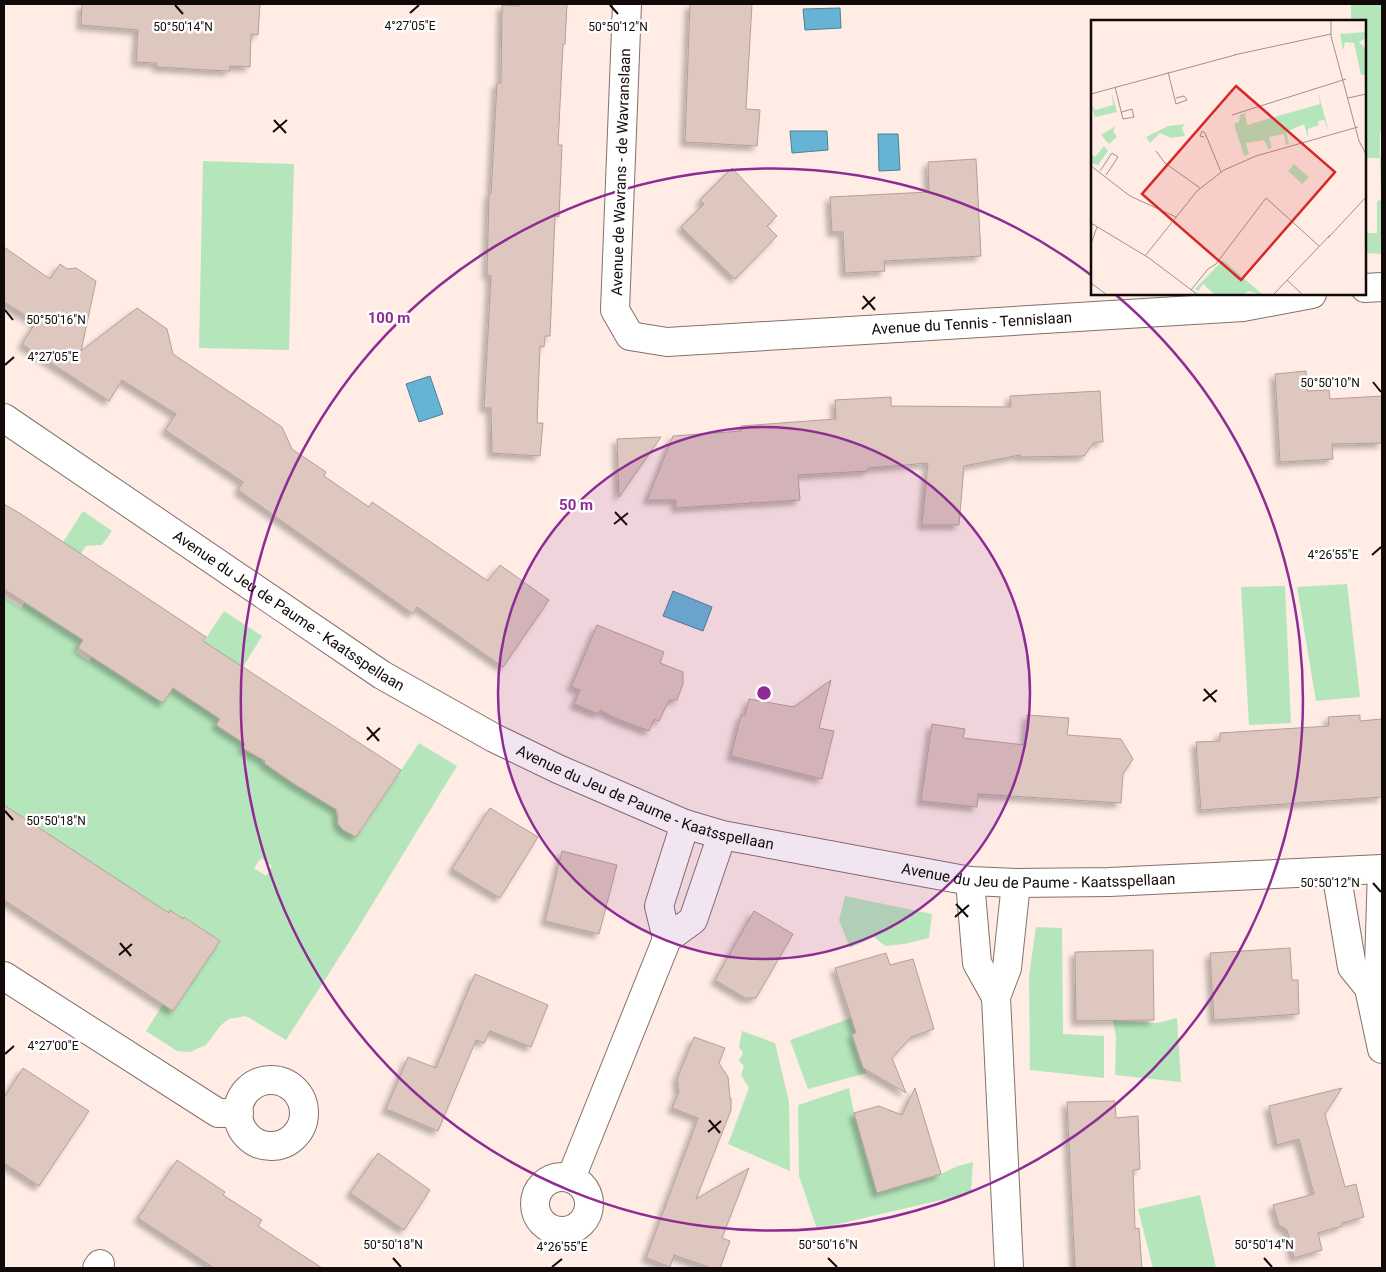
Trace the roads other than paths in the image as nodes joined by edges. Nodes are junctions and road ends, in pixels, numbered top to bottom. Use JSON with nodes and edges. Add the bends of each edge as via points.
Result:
{"nodes":[{"id":1,"x":627,"y":4,"type":"edge"},
{"id":2,"x":1382,"y":287,"type":"edge"},
{"id":3,"x":1366,"y":288,"type":"edge"},
{"id":4,"x":1307,"y":295,"type":"edge"},
{"id":5,"x":630,"y":336,"type":"joint"},
{"id":6,"x":4,"y":418,"type":"edge"},
{"id":7,"x":685,"y":824,"type":"junction"},
{"id":8,"x":722,"y":835,"type":"junction"},
{"id":9,"x":1382,"y":869,"type":"edge"},
{"id":10,"x":1336,"y":872,"type":"junction"},
{"id":11,"x":970,"y":882,"type":"junction"},
{"id":12,"x":1016,"y":883,"type":"junction"},
{"id":13,"x":667,"y":939,"type":"junction"},
{"id":14,"x":6,"y":983,"type":"edge"},
{"id":15,"x":1369,"y":988,"type":"junction"},
{"id":16,"x":996,"y":997,"type":"junction"},
{"id":17,"x":1382,"y":1050,"type":"edge"},
{"id":18,"x":239,"y":1113,"type":"dead end"},
{"id":19,"x":572,"y":1178,"type":"dead end"},
{"id":20,"x":1009,"y":1268,"type":"edge"}],
"edges":[{"from":1,"to":5,"type":"street","name":"Avenue de Wavrans - de Wavranslaan","via":[[616,310]]},
{"from":2,"to":3,"type":"street"},
{"from":4,"to":5,"type":"street","name":"Avenue du Tennis - Tennislaan","via":[[1243,307],[667,342]]},
{"from":6,"to":7,"type":"street","name":"Avenue du Jeu de Paume - Kaatsspellaan","via":[[382,675],[558,770]]},
{"from":7,"to":8,"type":"street","name":"Avenue du Jeu de Paume - Kaatsspellaan"},
{"from":7,"to":13,"type":"street","via":[[659,906]]},
{"from":8,"to":11,"type":"street","name":"Avenue du Jeu de Paume - Kaatsspellaan"},
{"from":8,"to":13,"type":"street","via":[[692,920]]},
{"from":9,"to":10,"type":"street","name":"Avenue du Jeu de Paume - Kaatsspellaan"},
{"from":9,"to":15,"type":"street","via":[[1379,967]]},
{"from":10,"to":12,"type":"street","name":"Avenue du Jeu de Paume - Kaatsspellaan"},
{"from":10,"to":15,"type":"street","via":[[1352,967]]},
{"from":11,"to":12,"type":"street","name":"Avenue du Jeu de Paume - Kaatsspellaan"},
{"from":11,"to":16,"type":"street","via":[[977,963]]},
{"from":12,"to":16,"type":"street","via":[[1007,968]]},
{"from":13,"to":19,"type":"street"},
{"from":14,"to":18,"type":"street","via":[[218,1113]]},
{"from":15,"to":17,"type":"street"},
{"from":16,"to":20,"type":"street"}]}
